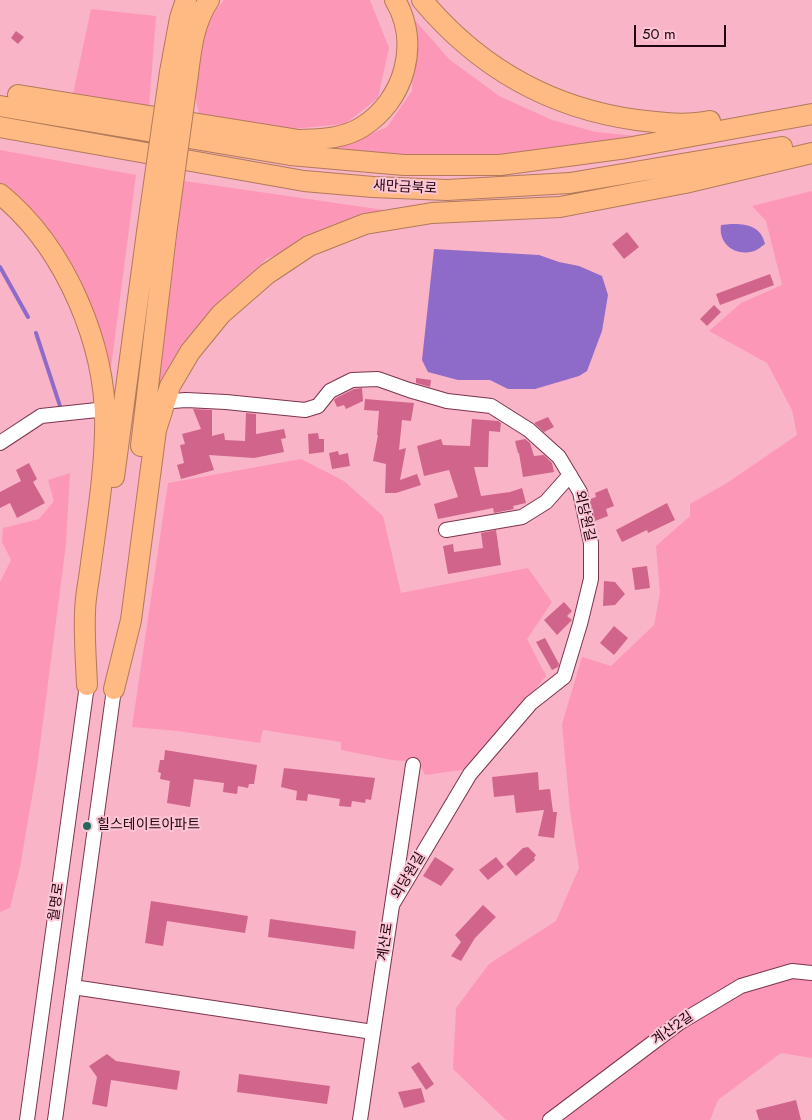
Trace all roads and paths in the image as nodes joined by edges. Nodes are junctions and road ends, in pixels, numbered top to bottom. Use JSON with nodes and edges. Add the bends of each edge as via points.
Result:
{"nodes":[{"id":1,"x":186,"y":0,"type":"edge"},
{"id":2,"x":209,"y":0,"type":"edge"},
{"id":3,"x":395,"y":0,"type":"edge"},
{"id":4,"x":422,"y":0,"type":"edge"},
{"id":5,"x":179,"y":73,"type":"junction"},
{"id":6,"x":0,"y":93,"type":"edge"},
{"id":7,"x":812,"y":101,"type":"edge"},
{"id":8,"x":0,"y":106,"type":"edge"},
{"id":9,"x":812,"y":114,"type":"edge"},
{"id":10,"x":0,"y":128,"type":"edge"},
{"id":11,"x":812,"y":141,"type":"edge"},
{"id":12,"x":812,"y":153,"type":"edge"},
{"id":13,"x":0,"y":194,"type":"edge"},
{"id":14,"x":156,"y":233,"type":"junction"},
{"id":15,"x":173,"y":401,"type":"dead end"},
{"id":16,"x":97,"y":410,"type":"dead end"},
{"id":17,"x":0,"y":443,"type":"edge"},
{"id":18,"x":570,"y":475,"type":"junction"},
{"id":19,"x":446,"y":530,"type":"dead end"},
{"id":20,"x":87,"y":684,"type":"junction"},
{"id":21,"x":114,"y":689,"type":"junction"},
{"id":22,"x":413,"y":765,"type":"dead end"},
{"id":23,"x":392,"y":905,"type":"junction"},
{"id":24,"x":812,"y":973,"type":"edge"},
{"id":25,"x":73,"y":987,"type":"junction"},
{"id":26,"x":373,"y":1032,"type":"junction"},
{"id":27,"x":27,"y":1120,"type":"edge"},
{"id":28,"x":55,"y":1120,"type":"edge"},
{"id":29,"x":360,"y":1120,"type":"edge"},
{"id":30,"x":550,"y":1120,"type":"edge"}],
"edges":[{"from":1,"to":5,"type":"highway","via":[[178,26]]},
{"from":2,"to":5,"type":"highway"},
{"from":3,"to":6,"type":"highway","via":[[405,24],[408,48],[404,72],[395,94],[380,113],[361,128],[331,139],[299,140]]},
{"from":4,"to":7,"type":"highway","via":[[456,38],[506,75],[536,91],[589,110],[656,122],[695,124]]},
{"from":5,"to":14,"type":"highway","bridge":true},
{"from":8,"to":9,"type":"highway","name":"새만금북로","via":[[290,156],[404,165],[500,165],[627,148]]},
{"from":10,"to":11,"type":"highway","name":"새만금북로","via":[[304,181],[447,190],[570,183]]},
{"from":12,"to":21,"type":"highway","via":[[685,183],[560,207],[432,213],[365,224],[309,246],[266,274],[221,314],[190,352],[170,386],[156,430],[131,620]]},
{"from":13,"to":20,"type":"highway","via":[[50,250],[73,291],[92,337],[105,399],[102,474],[85,613]]},
{"from":14,"to":20,"type":"highway"},
{"from":14,"to":21,"type":"highway"},
{"from":15,"to":18,"type":"street","name":"외당원길","via":[[226,402],[305,410],[318,406],[330,390],[352,380],[378,379],[448,401],[491,406],[529,430],[559,457]]},
{"from":16,"to":17,"type":"street","via":[[41,416]]},
{"from":18,"to":19,"type":"street","via":[[546,502],[522,517]]},
{"from":18,"to":23,"type":"street","name":"외당원길","via":[[580,492],[591,543],[591,579],[564,678],[531,703],[470,774]]},
{"from":20,"to":27,"type":"street","name":"월명로"},
{"from":21,"to":25,"type":"street","name":"월명로"},
{"from":22,"to":23,"type":"street","name":"계산로"},
{"from":23,"to":26,"type":"street","name":"계산로"},
{"from":24,"to":30,"type":"street","name":"계산2길","via":[[792,971],[740,986],[679,1023]]},
{"from":25,"to":26,"type":"street"},
{"from":25,"to":28,"type":"street","name":"월명로"},
{"from":26,"to":29,"type":"street","name":"계산로"}]}
